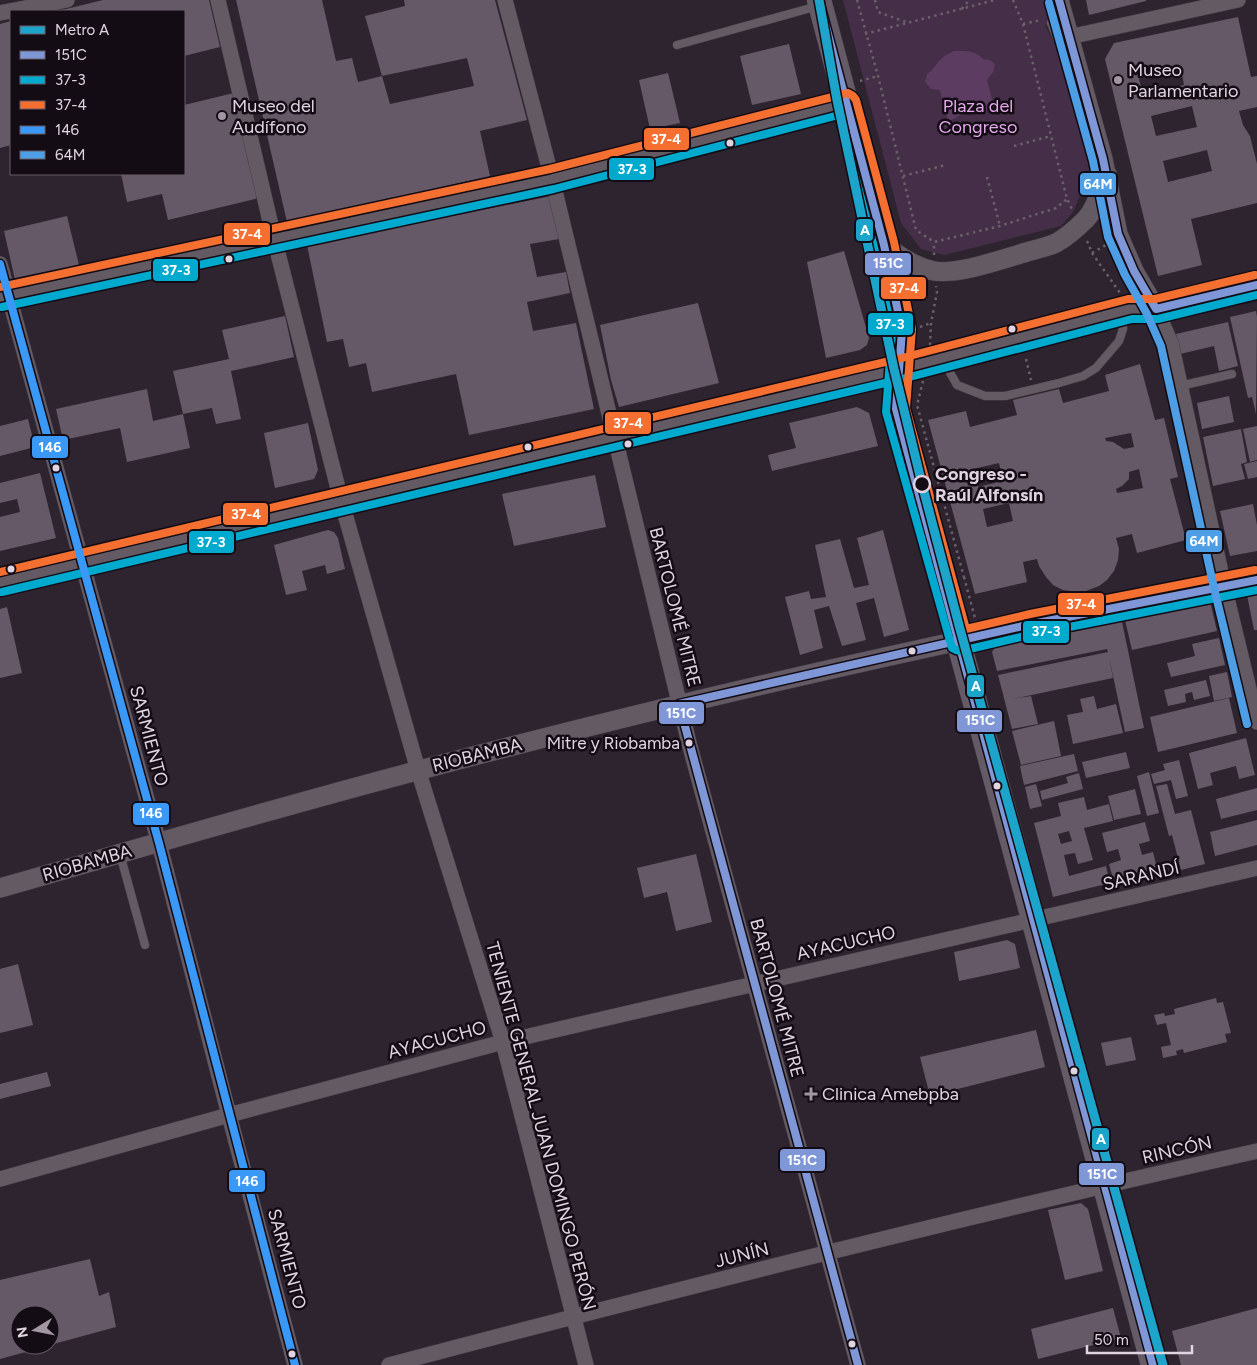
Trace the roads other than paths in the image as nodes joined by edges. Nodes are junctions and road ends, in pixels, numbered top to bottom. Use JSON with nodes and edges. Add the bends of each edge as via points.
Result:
{"nodes":[{"id":1,"x":66,"y":0,"type":"edge"},
{"id":2,"x":218,"y":0,"type":"edge"},
{"id":3,"x":504,"y":0,"type":"edge"},
{"id":4,"x":1059,"y":0,"type":"edge"},
{"id":5,"x":1238,"y":0,"type":"edge"},
{"id":6,"x":820,"y":3,"type":"edge"},
{"id":7,"x":15,"y":10,"type":"edge"},
{"id":8,"x":1051,"y":23,"type":"dead end"},
{"id":9,"x":1069,"y":37,"type":"junction"},
{"id":10,"x":677,"y":45,"type":"dead end"},
{"id":11,"x":1079,"y":68,"type":"junction"},
{"id":12,"x":846,"y":103,"type":"junction"},
{"id":13,"x":1107,"y":174,"type":"junction"},
{"id":14,"x":552,"y":179,"type":"junction"},
{"id":15,"x":274,"y":238,"type":"junction"},
{"id":16,"x":884,"y":245,"type":"junction"},
{"id":17,"x":0,"y":264,"type":"edge"},
{"id":18,"x":1257,"y":285,"type":"edge"},
{"id":19,"x":4,"y":296,"type":"edge"},
{"id":20,"x":1156,"y":308,"type":"junction"},
{"id":21,"x":1127,"y":310,"type":"junction"},
{"id":22,"x":936,"y":360,"type":"junction"},
{"id":23,"x":900,"y":369,"type":"junction"},
{"id":24,"x":1232,"y":374,"type":"dead end"},
{"id":25,"x":1180,"y":386,"type":"junction"},
{"id":26,"x":615,"y":437,"type":"junction"},
{"id":27,"x":341,"y":500,"type":"junction"},
{"id":28,"x":82,"y":563,"type":"junction"},
{"id":29,"x":1257,"y":580,"type":"edge"},
{"id":30,"x":0,"y":582,"type":"edge"},
{"id":31,"x":1224,"y":586,"type":"junction"},
{"id":32,"x":969,"y":638,"type":"junction"},
{"id":33,"x":680,"y":704,"type":"junction"},
{"id":34,"x":1257,"y":722,"type":"edge"},
{"id":35,"x":418,"y":770,"type":"junction"},
{"id":36,"x":159,"y":843,"type":"junction"},
{"id":37,"x":120,"y":854,"type":"junction"},
{"id":38,"x":1257,"y":868,"type":"edge"},
{"id":39,"x":0,"y":888,"type":"edge"},
{"id":40,"x":1033,"y":920,"type":"junction"},
{"id":41,"x":145,"y":945,"type":"dead end"},
{"id":42,"x":754,"y":983,"type":"junction"},
{"id":43,"x":503,"y":1042,"type":"junction"},
{"id":44,"x":229,"y":1115,"type":"junction"},
{"id":45,"x":1257,"y":1151,"type":"edge"},
{"id":46,"x":0,"y":1179,"type":"edge"},
{"id":47,"x":1105,"y":1185,"type":"junction"},
{"id":48,"x":828,"y":1253,"type":"junction"},
{"id":49,"x":573,"y":1316,"type":"junction"},
{"id":50,"x":296,"y":1365,"type":"edge"},
{"id":51,"x":389,"y":1365,"type":"edge"},
{"id":52,"x":586,"y":1365,"type":"edge"},
{"id":53,"x":858,"y":1365,"type":"edge"},
{"id":54,"x":1154,"y":1365,"type":"edge"}],
"edges":[{"from":1,"to":7,"type":"street"},
{"from":2,"to":15,"type":"street","name":"TENIENTE GENERAL JUAN DOMINGO PERÓN"},
{"from":3,"to":14,"type":"street","name":"BARTOLOMÉ MITRE"},
{"from":4,"to":9,"type":"street"},
{"from":5,"to":9,"type":"street"},
{"from":6,"to":10,"type":"lane"},
{"from":6,"to":12,"type":"main road"},
{"from":8,"to":11,"type":"lane","via":[[1061,48]]},
{"from":9,"to":11,"type":"street"},
{"from":11,"to":13,"type":"street"},
{"from":12,"to":14,"type":"street"},
{"from":12,"to":16,"type":"main road"},
{"from":13,"to":16,"type":"street","via":[[1092,210],[1080,225],[1055,244],[952,271],[934,271],[908,262]]},
{"from":13,"to":20,"type":"street","via":[[1118,234]]},
{"from":14,"to":15,"type":"street"},
{"from":14,"to":26,"type":"street","name":"BARTOLOMÉ MITRE"},
{"from":15,"to":19,"type":"street"},
{"from":15,"to":27,"type":"street","name":"TENIENTE GENERAL JUAN DOMINGO PERÓN"},
{"from":16,"to":23,"type":"main road","via":[[902,331]]},
{"from":17,"to":19,"type":"street","name":"SARMIENTO"},
{"from":18,"to":20,"type":"main road"},
{"from":19,"to":28,"type":"street","name":"SARMIENTO"},
{"from":20,"to":21,"type":"main road"},
{"from":20,"to":25,"type":"street","via":[[1171,343]]},
{"from":21,"to":22,"type":"main road"},
{"from":21,"to":22,"type":"lane","via":[[1119,341],[1096,368],[1083,376],[1034,390],[1005,396],[974,393],[957,385]]},
{"from":22,"to":23,"type":"main road"},
{"from":23,"to":26,"type":"main road"},
{"from":23,"to":32,"type":"main road","via":[[896,409]]},
{"from":24,"to":25,"type":"lane"},
{"from":25,"to":31,"type":"street"},
{"from":26,"to":27,"type":"main road"},
{"from":26,"to":33,"type":"street","name":"BARTOLOMÉ MITRE"},
{"from":27,"to":28,"type":"main road"},
{"from":27,"to":35,"type":"street","name":"TENIENTE GENERAL JUAN DOMINGO PERÓN"},
{"from":28,"to":30,"type":"main road"},
{"from":28,"to":36,"type":"street","name":"SARMIENTO"},
{"from":29,"to":31,"type":"street","name":"RIOBAMBA"},
{"from":31,"to":32,"type":"street","name":"RIOBAMBA"},
{"from":31,"to":34,"type":"street"},
{"from":32,"to":33,"type":"street","name":"RIOBAMBA"},
{"from":32,"to":40,"type":"main road","via":[[999,786]]},
{"from":33,"to":35,"type":"street","name":"RIOBAMBA"},
{"from":33,"to":42,"type":"street","name":"BARTOLOMÉ MITRE"},
{"from":35,"to":36,"type":"street","name":"RIOBAMBA"},
{"from":35,"to":43,"type":"street","name":"TENIENTE GENERAL JUAN DOMINGO PERÓN"},
{"from":36,"to":37,"type":"street","name":"RIOBAMBA"},
{"from":36,"to":44,"type":"street","name":"SARMIENTO"},
{"from":37,"to":39,"type":"street","name":"RIOBAMBA"},
{"from":37,"to":41,"type":"lane"},
{"from":38,"to":40,"type":"street","name":"SARANDÍ"},
{"from":40,"to":42,"type":"street","name":"AYACUCHO"},
{"from":40,"to":47,"type":"main road"},
{"from":42,"to":43,"type":"street","name":"AYACUCHO"},
{"from":42,"to":48,"type":"street","name":"BARTOLOMÉ MITRE"},
{"from":43,"to":44,"type":"street","name":"AYACUCHO"},
{"from":43,"to":49,"type":"street","name":"TENIENTE GENERAL JUAN DOMINGO PERÓN"},
{"from":44,"to":46,"type":"street","name":"AYACUCHO"},
{"from":44,"to":50,"type":"street","name":"SARMIENTO"},
{"from":45,"to":47,"type":"street","name":"RINCÓN"},
{"from":47,"to":48,"type":"street","name":"JUNÍN"},
{"from":47,"to":54,"type":"main road"},
{"from":48,"to":49,"type":"street","name":"JUNÍN"},
{"from":48,"to":53,"type":"street","name":"BARTOLOMÉ MITRE"},
{"from":49,"to":51,"type":"street","name":"JUNÍN"},
{"from":49,"to":52,"type":"street","name":"TENIENTE GENERAL JUAN DOMINGO PERÓN"}]}
